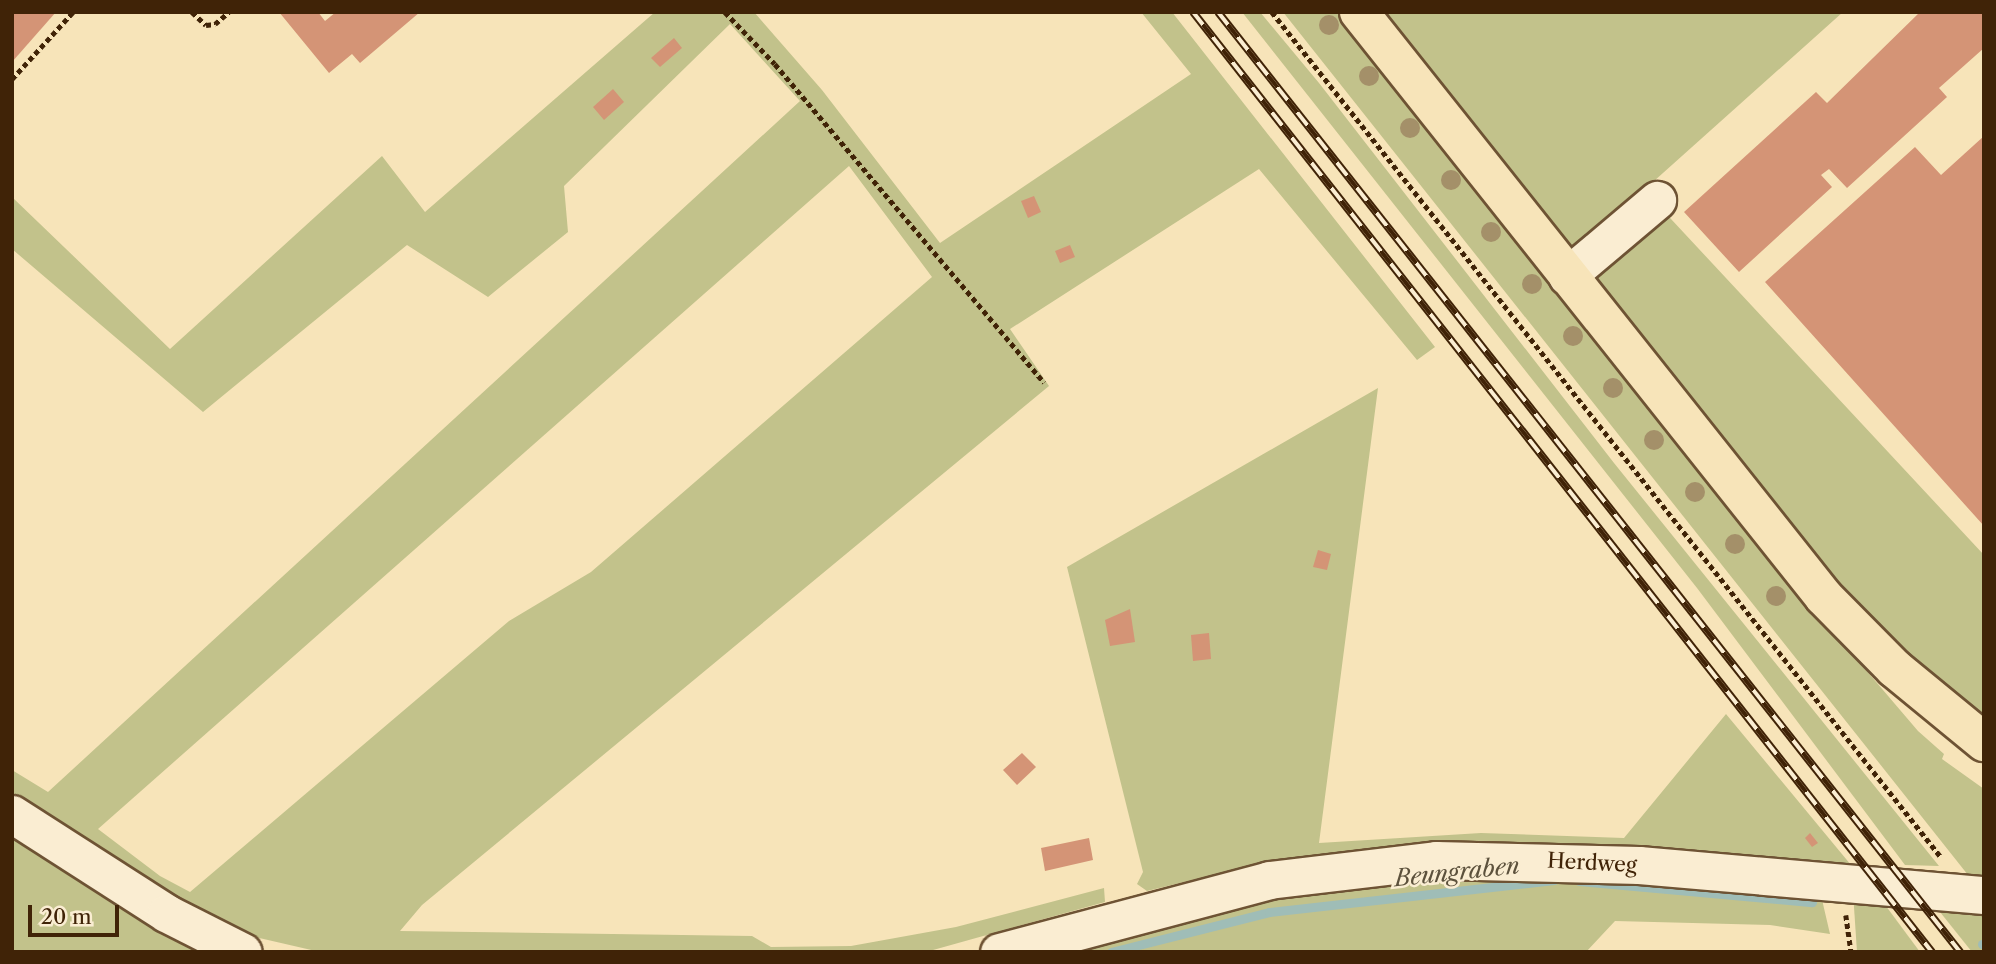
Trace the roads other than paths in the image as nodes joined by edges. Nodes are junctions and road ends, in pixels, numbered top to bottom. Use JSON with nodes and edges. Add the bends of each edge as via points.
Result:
{"nodes":[{"id":1,"x":1359,"y":12,"type":"edge"},
{"id":2,"x":1657,"y":201,"type":"dead end"},
{"id":3,"x":1567,"y":276,"type":"junction"},
{"id":4,"x":1984,"y":742,"type":"edge"},
{"id":5,"x":12,"y":814,"type":"edge"},
{"id":6,"x":1976,"y":894,"type":"edge"},
{"id":7,"x":243,"y":952,"type":"edge"},
{"id":8,"x":999,"y":952,"type":"edge"}],
"edges":[{"from":1,"to":3,"type":"main road"},
{"from":2,"to":3,"type":"street"},
{"from":3,"to":4,"type":"main road","via":[[1824,597],[1894,668]]},
{"from":5,"to":7,"type":"street","via":[[166,913]]},
{"from":6,"to":8,"type":"street","name":"Herdweg","via":[[1639,865],[1436,860],[1269,880]]}]}
